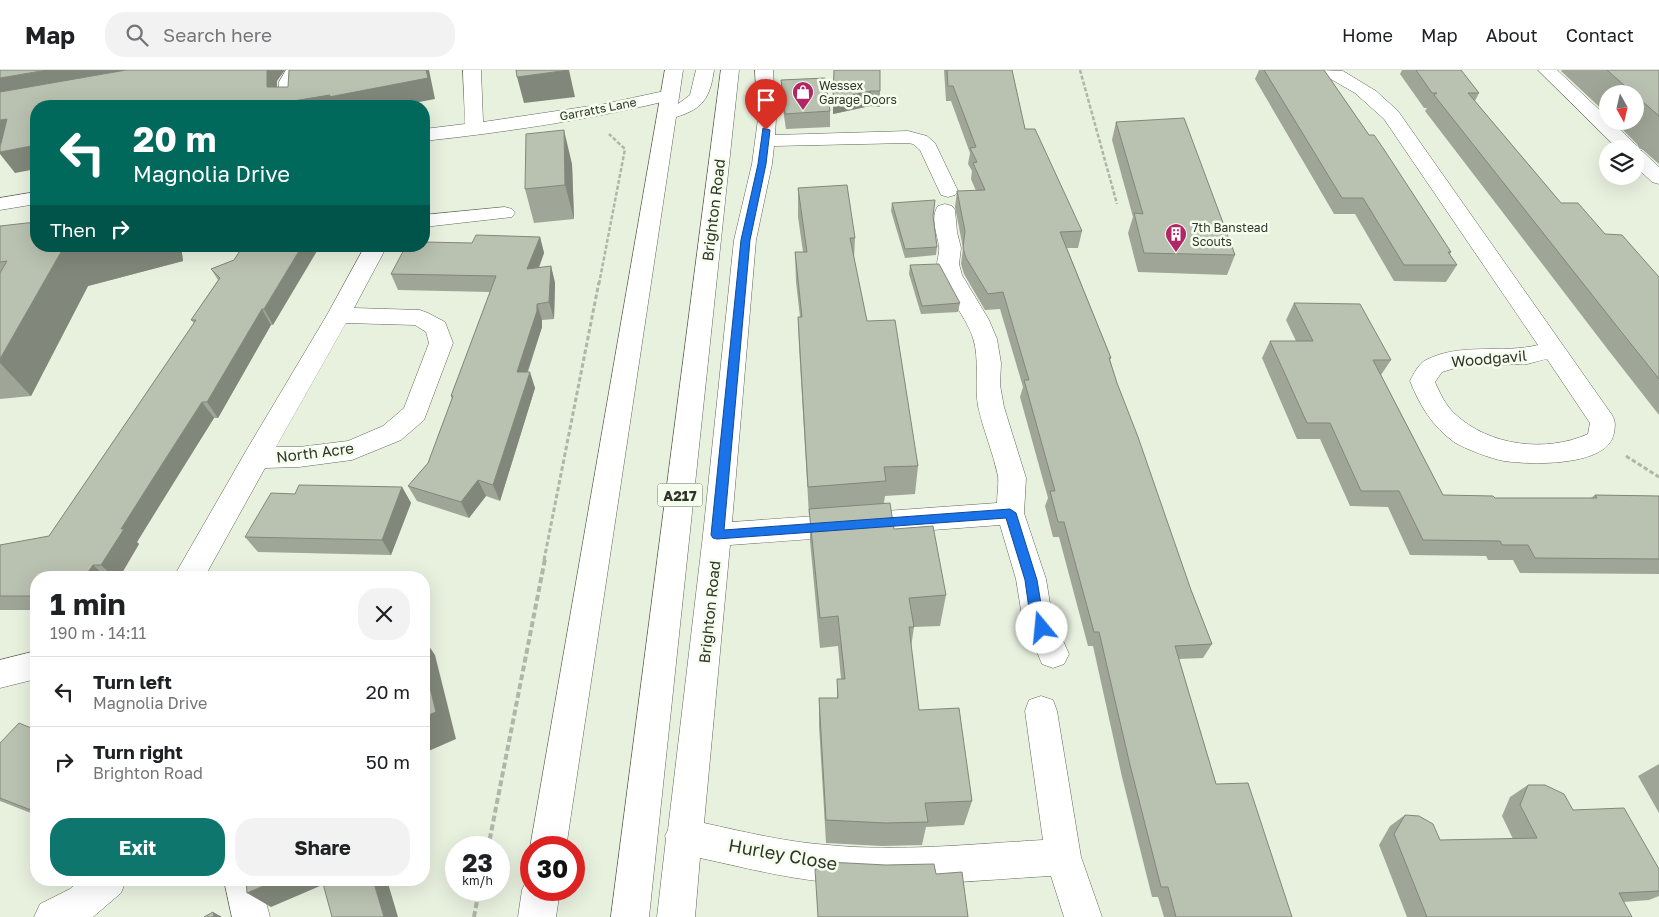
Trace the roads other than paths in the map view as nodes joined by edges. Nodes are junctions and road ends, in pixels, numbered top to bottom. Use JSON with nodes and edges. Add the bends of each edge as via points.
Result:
{"nodes":[{"id":1,"x":296,"y":70,"type":"edge"},
{"id":2,"x":472,"y":70,"type":"edge"},
{"id":3,"x":706,"y":70,"type":"edge"},
{"id":4,"x":730,"y":70,"type":"edge"},
{"id":5,"x":764,"y":70,"type":"edge"},
{"id":6,"x":1328,"y":70,"type":"edge"},
{"id":7,"x":1547,"y":70,"type":"edge"},
{"id":8,"x":670,"y":93,"type":"edge"},
{"id":9,"x":287,"y":100,"type":"edge"},
{"id":10,"x":474,"y":128,"type":"junction"},
{"id":11,"x":430,"y":134,"type":"edge"},
{"id":12,"x":1620,"y":140,"type":"edge"},
{"id":13,"x":765,"y":141,"type":"junction"},
{"id":14,"x":1644,"y":164,"type":"edge"},
{"id":15,"x":1659,"y":178,"type":"edge"},
{"id":16,"x":30,"y":199,"type":"edge"},
{"id":17,"x":0,"y":204,"type":"edge"},
{"id":18,"x":505,"y":213,"type":"dead end"},
{"id":19,"x":430,"y":220,"type":"edge"},
{"id":20,"x":373,"y":252,"type":"edge"},
{"id":21,"x":340,"y":315,"type":"junction"},
{"id":22,"x":1554,"y":349,"type":"junction"},
{"id":23,"x":255,"y":458,"type":"junction"},
{"id":24,"x":1010,"y":513,"type":"junction"},
{"id":25,"x":717,"y":535,"type":"junction"},
{"id":26,"x":192,"y":571,"type":"edge"},
{"id":27,"x":1053,"y":654,"type":"dead end"},
{"id":28,"x":30,"y":667,"type":"edge"},
{"id":29,"x":0,"y":674,"type":"edge"},
{"id":30,"x":1041,"y":711,"type":"dead end"},
{"id":31,"x":550,"y":836,"type":"edge"},
{"id":32,"x":683,"y":836,"type":"junction"},
{"id":33,"x":1063,"y":857,"type":"junction"},
{"id":34,"x":101,"y":886,"type":"edge"},
{"id":35,"x":243,"y":886,"type":"edge"},
{"id":36,"x":539,"y":901,"type":"edge"},
{"id":37,"x":53,"y":917,"type":"edge"},
{"id":38,"x":251,"y":917,"type":"edge"},
{"id":39,"x":537,"y":917,"type":"edge"},
{"id":40,"x":630,"y":917,"type":"edge"},
{"id":41,"x":676,"y":917,"type":"edge"},
{"id":42,"x":1083,"y":917,"type":"edge"}],
"edges":[{"from":1,"to":9,"type":"main road","via":[[288,80]]},
{"from":2,"to":10,"type":"main road"},
{"from":3,"to":8,"type":"main road","name":"Garratts Lane","via":[[700,96],[686,109]]},
{"from":4,"to":40,"type":"main road","name":"Brighton Road","number":"A217"},
{"from":5,"to":13,"type":"main road","name":"Brighton Road"},
{"from":6,"to":22,"type":"main road","name":"Woodgavil","via":[[1353,82],[1391,115]]},
{"from":7,"to":12,"type":"main road"},
{"from":8,"to":10,"type":"main road","name":"Garratts Lane","via":[[606,121],[527,122]]},
{"from":8,"to":31,"type":"main road"},
{"from":10,"to":11,"type":"main road","name":"Garratts Lane"},
{"from":13,"to":24,"type":"main road","via":[[908,137],[920,140],[928,147],[947,201],[946,232],[950,248],[938,265],[957,288],[985,339],[991,407],[1012,478]]},
{"from":13,"to":25,"type":"main road","name":"Brighton Road","via":[[745,240]]},
{"from":14,"to":15,"type":"main road"},
{"from":16,"to":17,"type":"main road"},
{"from":18,"to":19,"type":"main road"},
{"from":20,"to":21,"type":"main road","name":"North Acre"},
{"from":21,"to":23,"type":"main road","name":"North Acre"},
{"from":21,"to":23,"type":"main road","name":"North Acre","via":[[420,318],[437,328],[441,343],[415,412],[392,433],[352,450],[299,457]]},
{"from":22,"to":22,"type":"main road","name":"Woodgavil","via":[[1603,422],[1600,440],[1575,452],[1503,451],[1465,436],[1445,420],[1431,402],[1422,381],[1433,366],[1455,360],[1527,356]]},
{"from":23,"to":26,"type":"main road","name":"North Acre"},
{"from":24,"to":25,"type":"main road"},
{"from":24,"to":27,"type":"main road","via":[[1031,580],[1037,616]]},
{"from":25,"to":32,"type":"main road","name":"Brighton Road"},
{"from":28,"to":29,"type":"main road"},
{"from":30,"to":33,"type":"main road"},
{"from":32,"to":33,"type":"main road","name":"Hurley Close","via":[[812,862],[847,865]]},
{"from":32,"to":41,"type":"main road","name":"Brighton Road"},
{"from":33,"to":42,"type":"main road"},
{"from":34,"to":37,"type":"main road","via":[[84,902]]},
{"from":35,"to":38,"type":"main road"},
{"from":36,"to":39,"type":"main road"}]}
